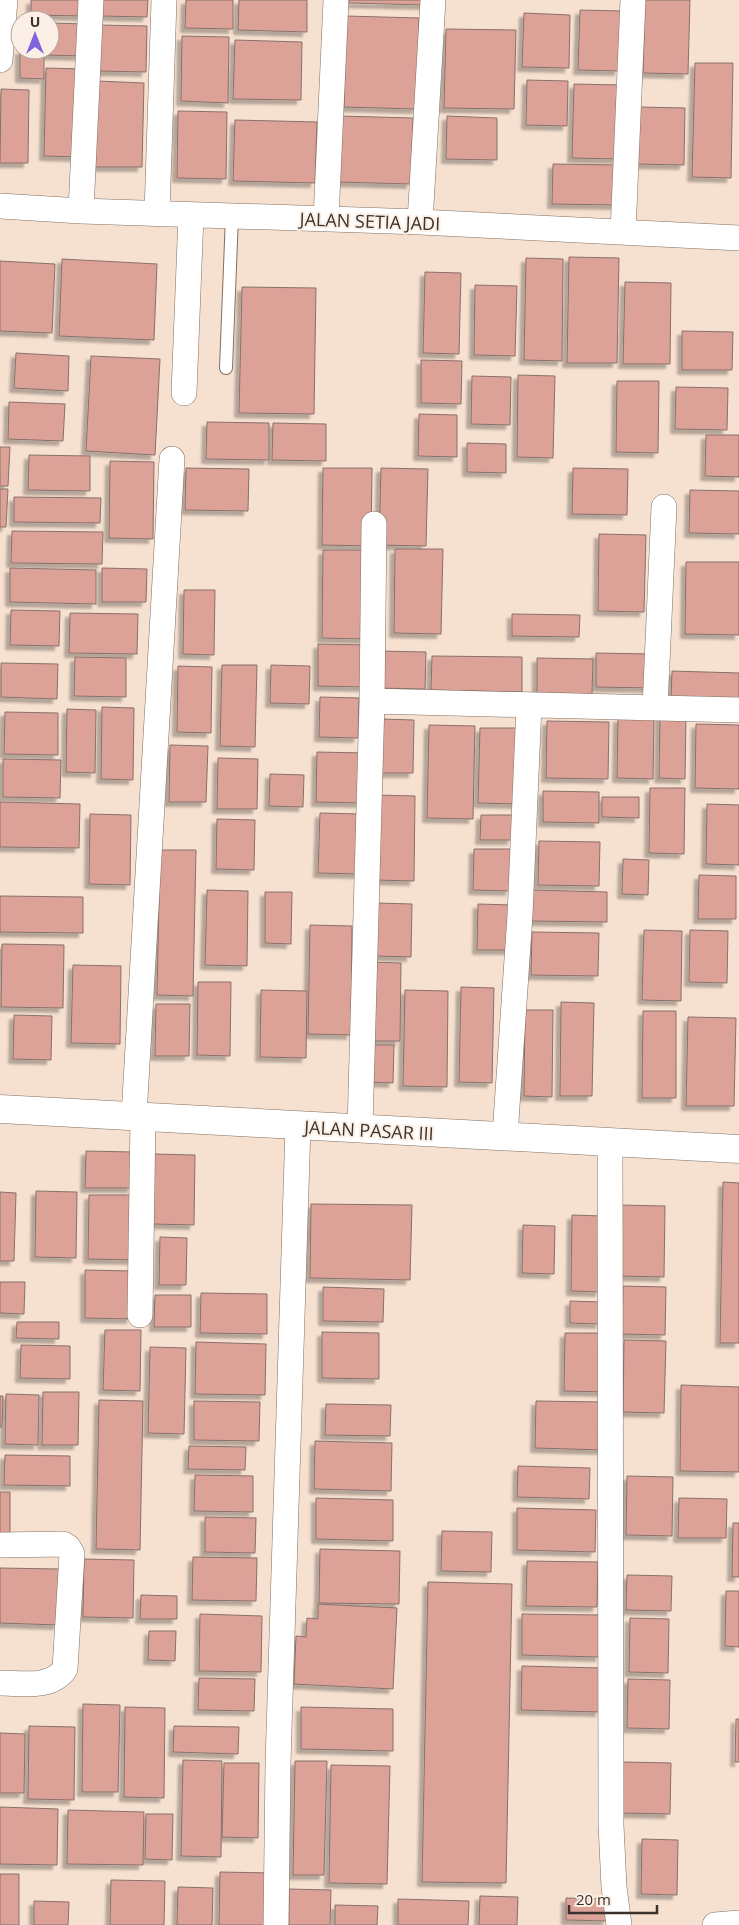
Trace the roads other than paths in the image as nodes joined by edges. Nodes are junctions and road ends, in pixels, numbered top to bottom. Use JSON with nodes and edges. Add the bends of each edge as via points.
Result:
{"nodes":[{"id":1,"x":5,"y":0,"type":"edge"},
{"id":2,"x":91,"y":0,"type":"edge"},
{"id":3,"x":164,"y":0,"type":"edge"},
{"id":4,"x":336,"y":0,"type":"edge"},
{"id":5,"x":433,"y":0,"type":"edge"},
{"id":6,"x":632,"y":0,"type":"edge"},
{"id":7,"x":0,"y":60,"type":"edge"},
{"id":8,"x":0,"y":206,"type":"edge"},
{"id":9,"x":81,"y":211,"type":"junction"},
{"id":10,"x":157,"y":213,"type":"junction"},
{"id":11,"x":191,"y":215,"type":"junction"},
{"id":12,"x":232,"y":216,"type":"junction"},
{"id":13,"x":326,"y":219,"type":"junction"},
{"id":14,"x":420,"y":222,"type":"junction"},
{"id":15,"x":623,"y":232,"type":"junction"},
{"id":16,"x":739,"y":238,"type":"edge"},
{"id":17,"x":226,"y":368,"type":"dead end"},
{"id":18,"x":184,"y":393,"type":"dead end"},
{"id":19,"x":172,"y":459,"type":"dead end"},
{"id":20,"x":664,"y":507,"type":"dead end"},
{"id":21,"x":374,"y":524,"type":"dead end"},
{"id":22,"x":372,"y":701,"type":"junction"},
{"id":23,"x":529,"y":704,"type":"junction"},
{"id":24,"x":655,"y":708,"type":"junction"},
{"id":25,"x":739,"y":710,"type":"edge"},
{"id":26,"x":0,"y":1109,"type":"edge"},
{"id":27,"x":138,"y":1116,"type":"junction"},
{"id":28,"x":298,"y":1126,"type":"junction"},
{"id":29,"x":360,"y":1128,"type":"junction"},
{"id":30,"x":505,"y":1136,"type":"junction"},
{"id":31,"x":610,"y":1142,"type":"junction"},
{"id":32,"x":739,"y":1150,"type":"edge"},
{"id":33,"x":140,"y":1315,"type":"dead end"},
{"id":34,"x":0,"y":1545,"type":"edge"},
{"id":35,"x":0,"y":1683,"type":"edge"},
{"id":36,"x":739,"y":1923,"type":"edge"},
{"id":37,"x":276,"y":1925,"type":"edge"},
{"id":38,"x":619,"y":1925,"type":"edge"},
{"id":39,"x":715,"y":1925,"type":"edge"}],
"edges":[{"from":1,"to":7,"type":"street"},
{"from":2,"to":9,"type":"street"},
{"from":3,"to":10,"type":"street"},
{"from":4,"to":13,"type":"street"},
{"from":5,"to":14,"type":"street"},
{"from":6,"to":15,"type":"street"},
{"from":8,"to":9,"type":"street","name":"JALAN SETIA JADI"},
{"from":9,"to":10,"type":"street","name":"JALAN SETIA JADI"},
{"from":10,"to":11,"type":"street","name":"JALAN SETIA JADI"},
{"from":11,"to":12,"type":"street","name":"JALAN SETIA JADI"},
{"from":11,"to":18,"type":"street"},
{"from":12,"to":13,"type":"street","name":"JALAN SETIA JADI"},
{"from":12,"to":17,"type":"lane"},
{"from":13,"to":14,"type":"street","name":"JALAN SETIA JADI"},
{"from":14,"to":15,"type":"street","name":"JALAN SETIA JADI"},
{"from":15,"to":16,"type":"street","name":"JALAN SETIA JADI"},
{"from":19,"to":27,"type":"street"},
{"from":20,"to":24,"type":"street"},
{"from":21,"to":22,"type":"street"},
{"from":22,"to":23,"type":"street"},
{"from":22,"to":29,"type":"street"},
{"from":23,"to":24,"type":"street"},
{"from":23,"to":30,"type":"street","via":[[520,914]]},
{"from":24,"to":25,"type":"street"},
{"from":26,"to":27,"type":"street","name":"JALAN PASAR III"},
{"from":27,"to":28,"type":"street","name":"JALAN PASAR III"},
{"from":27,"to":33,"type":"street"},
{"from":28,"to":29,"type":"street","name":"JALAN PASAR III"},
{"from":28,"to":37,"type":"street","via":[[278,1753]]},
{"from":29,"to":30,"type":"street","name":"JALAN PASAR III"},
{"from":30,"to":31,"type":"street","name":"JALAN PASAR III"},
{"from":31,"to":32,"type":"street","name":"JALAN PASAR III"},
{"from":31,"to":38,"type":"street","via":[[611,1816]]},
{"from":34,"to":35,"type":"street","via":[[63,1544],[72,1554],[65,1669],[51,1682]]},
{"from":36,"to":39,"type":"street"}]}
